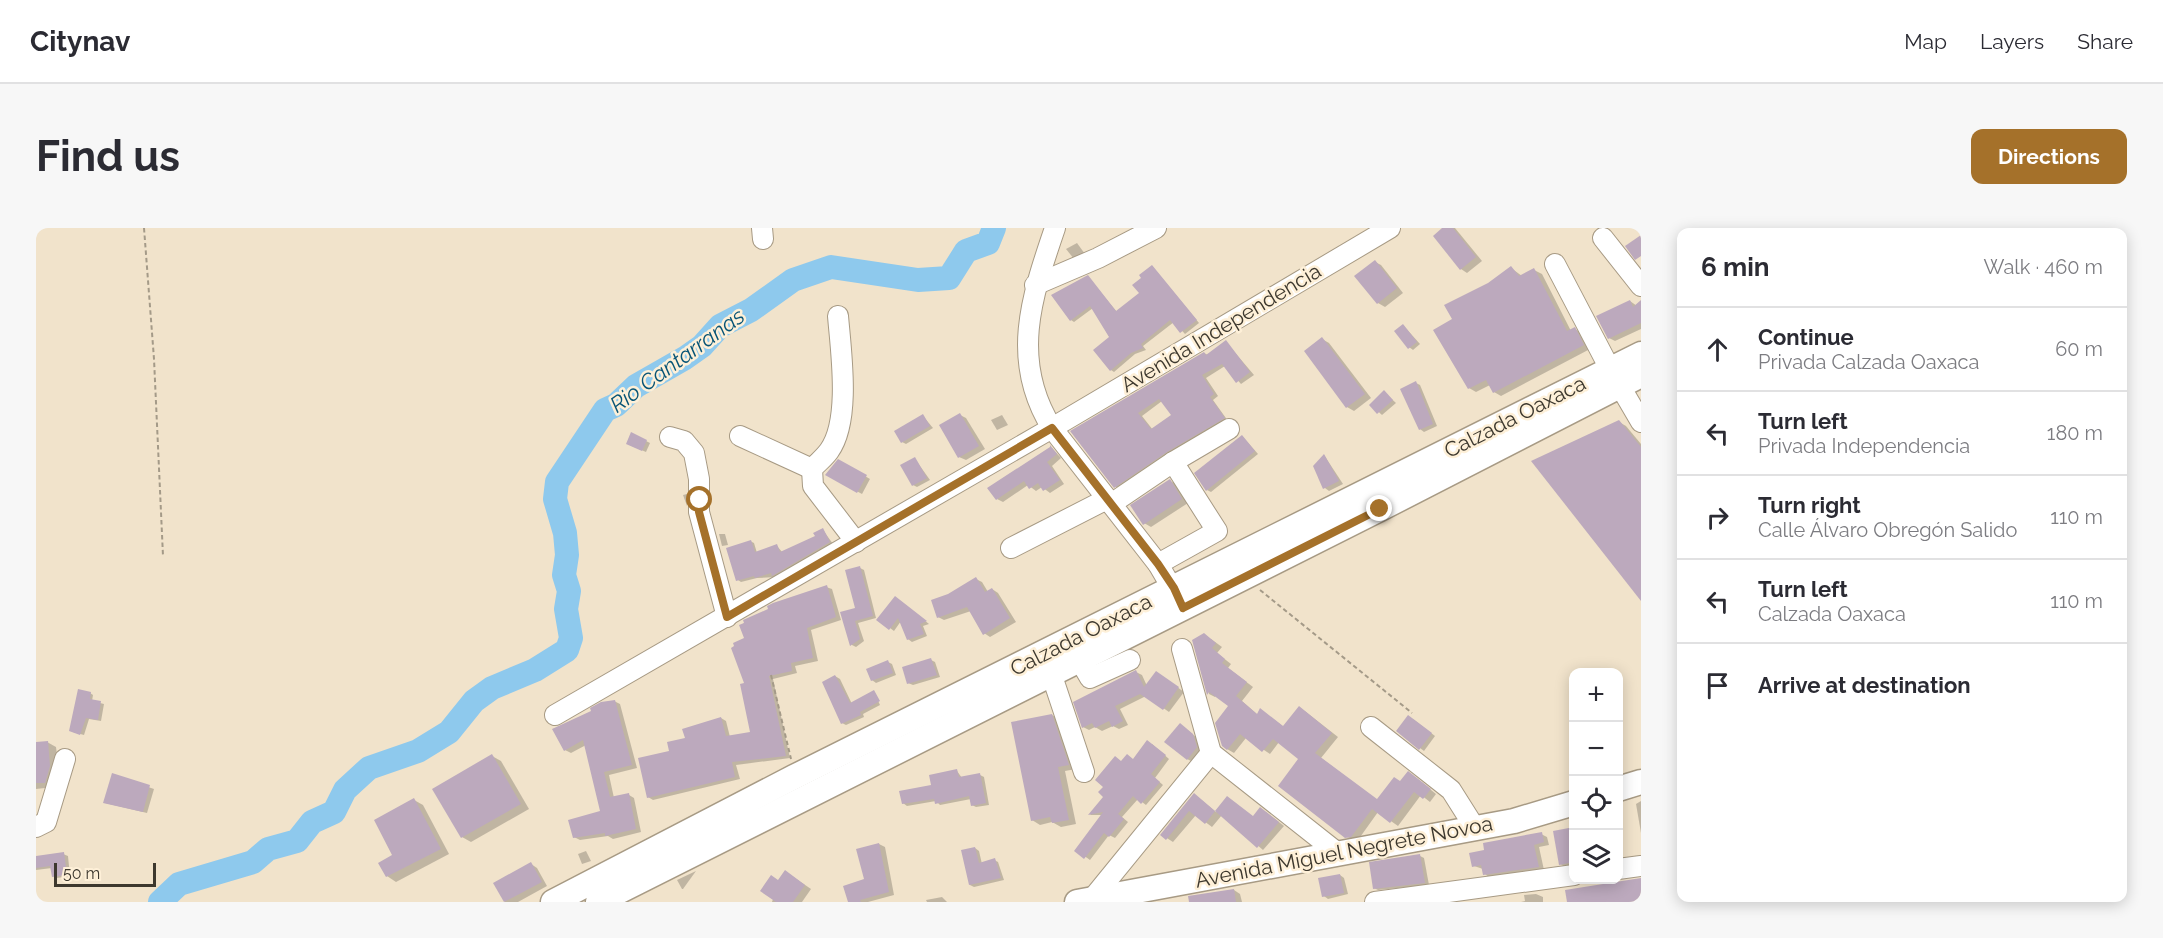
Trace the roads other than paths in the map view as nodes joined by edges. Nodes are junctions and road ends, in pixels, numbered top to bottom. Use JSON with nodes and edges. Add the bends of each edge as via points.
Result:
{"nodes":[{"id":1,"x":1055,"y":228,"type":"edge"},
{"id":2,"x":1156,"y":228,"type":"edge"},
{"id":3,"x":1390,"y":228,"type":"edge"},
{"id":4,"x":1603,"y":238,"type":"dead end"},
{"id":5,"x":1554,"y":264,"type":"dead end"},
{"id":6,"x":1035,"y":285,"type":"junction"},
{"id":7,"x":1641,"y":286,"type":"edge"},
{"id":8,"x":838,"y":316,"type":"dead end"},
{"id":9,"x":1640,"y":363,"type":"edge"},
{"id":10,"x":1614,"y":377,"type":"junction"},
{"id":11,"x":1641,"y":422,"type":"edge"},
{"id":12,"x":1052,"y":428,"type":"junction"},
{"id":13,"x":1229,"y":429,"type":"dead end"},
{"id":14,"x":740,"y":436,"type":"dead end"},
{"id":15,"x":670,"y":437,"type":"dead end"},
{"id":16,"x":1173,"y":462,"type":"junction"},
{"id":17,"x":812,"y":469,"type":"junction"},
{"id":18,"x":1109,"y":501,"type":"junction"},
{"id":19,"x":856,"y":542,"type":"junction"},
{"id":20,"x":1011,"y":548,"type":"dead end"},
{"id":21,"x":1158,"y":564,"type":"junction"},
{"id":22,"x":1178,"y":598,"type":"junction"},
{"id":23,"x":727,"y":617,"type":"junction"},
{"id":24,"x":1182,"y":649,"type":"dead end"},
{"id":25,"x":1106,"y":659,"type":"junction"},
{"id":26,"x":1130,"y":660,"type":"dead end"},
{"id":27,"x":1035,"y":673,"type":"junction"},
{"id":28,"x":555,"y":715,"type":"dead end"},
{"id":29,"x":1371,"y":727,"type":"dead end"},
{"id":30,"x":1211,"y":753,"type":"junction"},
{"id":31,"x":64,"y":759,"type":"dead end"},
{"id":32,"x":1084,"y":772,"type":"dead end"},
{"id":33,"x":1641,"y":782,"type":"edge"},
{"id":34,"x":1623,"y":787,"type":"edge"},
{"id":35,"x":1569,"y":804,"type":"edge"},
{"id":36,"x":36,"y":827,"type":"edge"},
{"id":37,"x":1475,"y":828,"type":"junction"},
{"id":38,"x":1339,"y":854,"type":"junction"},
{"id":39,"x":1641,"y":866,"type":"edge"},
{"id":40,"x":1623,"y":868,"type":"edge"},
{"id":41,"x":1569,"y":876,"type":"edge"},
{"id":42,"x":1085,"y":901,"type":"edge"},
{"id":43,"x":553,"y":902,"type":"edge"},
{"id":44,"x":598,"y":902,"type":"edge"},
{"id":45,"x":1376,"y":902,"type":"edge"}],
"edges":[{"from":1,"to":6,"type":"street"},
{"from":2,"to":6,"type":"street"},
{"from":3,"to":12,"type":"street","name":"Avenida Independencia"},
{"from":4,"to":7,"type":"street"},
{"from":5,"to":10,"type":"street"},
{"from":6,"to":12,"type":"street","via":[[1028,345],[1029,377],[1038,406]]},
{"from":8,"to":17,"type":"street","via":[[839,420],[830,450]]},
{"from":9,"to":10,"type":"main road","name":"Calzada Oaxaca"},
{"from":10,"to":11,"type":"street"},
{"from":10,"to":22,"type":"main road","name":"Calzada Oaxaca"},
{"from":10,"to":22,"type":"main road","name":"Calzada Oaxaca","via":[[1244,578]]},
{"from":12,"to":18,"type":"street"},
{"from":12,"to":19,"type":"street","name":"Avenida Independencia"},
{"from":13,"to":16,"type":"street"},
{"from":14,"to":17,"type":"street"},
{"from":15,"to":23,"type":"street","via":[[684,441],[694,453],[699,512]]},
{"from":16,"to":18,"type":"street"},
{"from":16,"to":21,"type":"street","via":[[1217,531]]},
{"from":17,"to":19,"type":"street","via":[[813,486]]},
{"from":18,"to":20,"type":"street"},
{"from":18,"to":21,"type":"street"},
{"from":19,"to":23,"type":"street","name":"Avenida Independencia"},
{"from":21,"to":22,"type":"street"},
{"from":22,"to":25,"type":"main road","name":"Calzada Oaxaca"},
{"from":22,"to":27,"type":"main road","name":"Calzada Oaxaca"},
{"from":23,"to":28,"type":"street","name":"Avenida Independencia"},
{"from":24,"to":30,"type":"street"},
{"from":25,"to":26,"type":"street"},
{"from":25,"to":27,"type":"main road","name":"Calzada Oaxaca","via":[[1079,659]]},
{"from":27,"to":32,"type":"street"},
{"from":27,"to":43,"type":"main road","name":"Calzada Oaxaca","via":[[794,777]]},
{"from":27,"to":44,"type":"main road","name":"Calzada Oaxaca"},
{"from":29,"to":37,"type":"street","via":[[1451,790]]},
{"from":30,"to":38,"type":"street"},
{"from":30,"to":42,"type":"street"},
{"from":31,"to":36,"type":"street","via":[[46,822]]},
{"from":33,"to":34,"type":"main road"},
{"from":35,"to":37,"type":"main road","name":"Avenida Miguel Negrete Novoa"},
{"from":37,"to":38,"type":"main road","name":"Avenida Miguel Negrete Novoa"},
{"from":38,"to":42,"type":"main road","name":"Avenida Miguel Negrete Novoa"},
{"from":39,"to":40,"type":"street"},
{"from":41,"to":45,"type":"street"}]}
